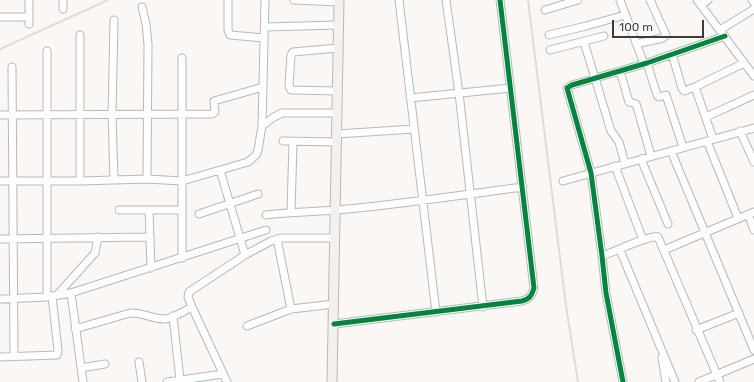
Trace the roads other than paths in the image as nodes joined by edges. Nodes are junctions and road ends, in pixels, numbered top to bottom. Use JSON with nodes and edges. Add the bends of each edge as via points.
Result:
{"nodes":[{"id":1,"x":29,"y":0,"type":"edge"},
{"id":2,"x":63,"y":0,"type":"edge"},
{"id":3,"x":228,"y":0,"type":"edge"},
{"id":4,"x":265,"y":0,"type":"edge"},
{"id":5,"x":294,"y":0,"type":"edge"},
{"id":6,"x":399,"y":0,"type":"edge"},
{"id":7,"x":446,"y":0,"type":"edge"},
{"id":8,"x":500,"y":0,"type":"edge"},
{"id":9,"x":578,"y":0,"type":"edge"},
{"id":10,"x":620,"y":0,"type":"edge"},
{"id":11,"x":650,"y":0,"type":"edge"},
{"id":12,"x":708,"y":0,"type":"edge"},
{"id":13,"x":752,"y":0,"type":"edge"},
{"id":14,"x":339,"y":1,"type":"edge"},
{"id":15,"x":699,"y":2,"type":"edge"},
{"id":16,"x":754,"y":3,"type":"edge"},
{"id":17,"x":142,"y":7,"type":"dead end"},
{"id":18,"x":63,"y":9,"type":"dead end"},
{"id":19,"x":754,"y":9,"type":"edge"},
{"id":20,"x":545,"y":10,"type":"dead end"},
{"id":21,"x":625,"y":15,"type":"junction"},
{"id":22,"x":0,"y":16,"type":"edge"},
{"id":23,"x":114,"y":20,"type":"dead end"},
{"id":24,"x":338,"y":24,"type":"junction"},
{"id":25,"x":265,"y":26,"type":"junction"},
{"id":26,"x":720,"y":30,"type":"junction"},
{"id":27,"x":80,"y":35,"type":"dead end"},
{"id":28,"x":549,"y":35,"type":"dead end"},
{"id":29,"x":604,"y":36,"type":"dead end"},
{"id":30,"x":725,"y":36,"type":"junction"},
{"id":31,"x":264,"y":38,"type":"junction"},
{"id":32,"x":584,"y":42,"type":"junction"},
{"id":33,"x":636,"y":44,"type":"junction"},
{"id":34,"x":338,"y":48,"type":"junction"},
{"id":35,"x":550,"y":50,"type":"dead end"},
{"id":36,"x":47,"y":51,"type":"dead end"},
{"id":37,"x":672,"y":54,"type":"junction"},
{"id":38,"x":182,"y":58,"type":"dead end"},
{"id":39,"x":645,"y":63,"type":"junction"},
{"id":40,"x":744,"y":63,"type":"junction"},
{"id":41,"x":12,"y":67,"type":"dead end"},
{"id":42,"x":620,"y":70,"type":"junction"},
{"id":43,"x":754,"y":76,"type":"edge"},
{"id":44,"x":594,"y":78,"type":"junction"},
{"id":45,"x":263,"y":87,"type":"junction"},
{"id":46,"x":695,"y":87,"type":"junction"},
{"id":47,"x":511,"y":88,"type":"junction"},
{"id":48,"x":338,"y":91,"type":"junction"},
{"id":49,"x":459,"y":93,"type":"junction"},
{"id":50,"x":754,"y":95,"type":"edge"},
{"id":51,"x":410,"y":98,"type":"junction"},
{"id":52,"x":338,"y":113,"type":"junction"},
{"id":53,"x":181,"y":114,"type":"junction"},
{"id":54,"x":0,"y":115,"type":"edge"},
{"id":55,"x":12,"y":115,"type":"junction"},
{"id":56,"x":80,"y":115,"type":"junction"},
{"id":57,"x":112,"y":115,"type":"junction"},
{"id":58,"x":148,"y":115,"type":"junction"},
{"id":59,"x":47,"y":116,"type":"junction"},
{"id":60,"x":706,"y":117,"type":"junction"},
{"id":61,"x":262,"y":126,"type":"junction"},
{"id":62,"x":754,"y":128,"type":"edge"},
{"id":63,"x":414,"y":129,"type":"junction"},
{"id":64,"x":740,"y":132,"type":"junction"},
{"id":65,"x":337,"y":138,"type":"junction"},
{"id":66,"x":710,"y":140,"type":"junction"},
{"id":67,"x":282,"y":141,"type":"dead end"},
{"id":68,"x":293,"y":142,"type":"junction"},
{"id":69,"x":683,"y":147,"type":"junction"},
{"id":70,"x":671,"y":150,"type":"junction"},
{"id":71,"x":651,"y":156,"type":"junction"},
{"id":72,"x":642,"y":159,"type":"junction"},
{"id":73,"x":754,"y":162,"type":"edge"},
{"id":74,"x":625,"y":164,"type":"junction"},
{"id":75,"x":615,"y":166,"type":"junction"},
{"id":76,"x":220,"y":170,"type":"junction"},
{"id":77,"x":591,"y":173,"type":"junction"},
{"id":78,"x":114,"y":179,"type":"junction"},
{"id":79,"x":147,"y":179,"type":"junction"},
{"id":80,"x":0,"y":181,"type":"edge"},
{"id":81,"x":12,"y":181,"type":"junction"},
{"id":82,"x":47,"y":181,"type":"junction"},
{"id":83,"x":80,"y":181,"type":"junction"},
{"id":84,"x":182,"y":181,"type":"junction"},
{"id":85,"x":563,"y":181,"type":"dead end"},
{"id":86,"x":522,"y":187,"type":"junction"},
{"id":87,"x":258,"y":194,"type":"dead end"},
{"id":88,"x":470,"y":194,"type":"junction"},
{"id":89,"x":422,"y":200,"type":"junction"},
{"id":90,"x":229,"y":203,"type":"junction"},
{"id":91,"x":119,"y":210,"type":"dead end"},
{"id":92,"x":149,"y":210,"type":"junction"},
{"id":93,"x":182,"y":210,"type":"junction"},
{"id":94,"x":335,"y":210,"type":"junction"},
{"id":95,"x":291,"y":212,"type":"junction"},
{"id":96,"x":751,"y":213,"type":"edge"},
{"id":97,"x":199,"y":214,"type":"dead end"},
{"id":98,"x":266,"y":215,"type":"dead end"},
{"id":99,"x":738,"y":218,"type":"junction"},
{"id":100,"x":668,"y":224,"type":"dead end"},
{"id":101,"x":266,"y":230,"type":"dead end"},
{"id":102,"x":754,"y":230,"type":"edge"},
{"id":103,"x":705,"y":232,"type":"junction"},
{"id":104,"x":98,"y":237,"type":"junction"},
{"id":105,"x":150,"y":237,"type":"junction"},
{"id":106,"x":13,"y":238,"type":"junction"},
{"id":107,"x":47,"y":238,"type":"junction"},
{"id":108,"x":335,"y":238,"type":"junction"},
{"id":109,"x":0,"y":239,"type":"edge"},
{"id":110,"x":240,"y":239,"type":"junction"},
{"id":111,"x":277,"y":239,"type":"junction"},
{"id":112,"x":644,"y":240,"type":"junction"},
{"id":113,"x":620,"y":250,"type":"junction"},
{"id":114,"x":664,"y":250,"type":"junction"},
{"id":115,"x":245,"y":256,"type":"junction"},
{"id":116,"x":602,"y":256,"type":"junction"},
{"id":117,"x":182,"y":258,"type":"junction"},
{"id":118,"x":151,"y":268,"type":"junction"},
{"id":119,"x":71,"y":293,"type":"junction"},
{"id":120,"x":52,"y":296,"type":"junction"},
{"id":121,"x":0,"y":299,"type":"edge"},
{"id":122,"x":13,"y":299,"type":"junction"},
{"id":123,"x":334,"y":304,"type":"junction"},
{"id":124,"x":192,"y":307,"type":"junction"},
{"id":125,"x":483,"y":307,"type":"junction"},
{"id":126,"x":291,"y":309,"type":"junction"},
{"id":127,"x":436,"y":312,"type":"junction"},
{"id":128,"x":738,"y":313,"type":"junction"},
{"id":129,"x":173,"y":316,"type":"junction"},
{"id":130,"x":334,"y":324,"type":"junction"},
{"id":131,"x":247,"y":326,"type":"dead end"},
{"id":132,"x":75,"y":329,"type":"junction"},
{"id":133,"x":696,"y":330,"type":"junction"},
{"id":134,"x":660,"y":347,"type":"junction"},
{"id":135,"x":754,"y":350,"type":"edge"},
{"id":136,"x":14,"y":356,"type":"junction"},
{"id":137,"x":0,"y":357,"type":"edge"},
{"id":138,"x":754,"y":359,"type":"edge"},
{"id":139,"x":138,"y":362,"type":"dead end"},
{"id":140,"x":105,"y":364,"type":"dead end"},
{"id":141,"x":81,"y":368,"type":"junction"},
{"id":142,"x":223,"y":374,"type":"junction"},
{"id":143,"x":718,"y":378,"type":"edge"},
{"id":144,"x":180,"y":380,"type":"junction"},
{"id":145,"x":83,"y":382,"type":"edge"},
{"id":146,"x":142,"y":382,"type":"edge"},
{"id":147,"x":167,"y":382,"type":"edge"},
{"id":148,"x":228,"y":382,"type":"edge"},
{"id":149,"x":332,"y":382,"type":"edge"},
{"id":150,"x":622,"y":382,"type":"edge"},
{"id":151,"x":666,"y":382,"type":"edge"},
{"id":152,"x":675,"y":382,"type":"edge"},
{"id":153,"x":699,"y":382,"type":"edge"}],
"edges":[{"from":1,"to":22,"type":"street","via":[[29,20]]},
{"from":2,"to":18,"type":"street"},
{"from":3,"to":31,"type":"street","via":[[230,35]]},
{"from":4,"to":25,"type":"street"},
{"from":5,"to":14,"type":"street"},
{"from":6,"to":51,"type":"street"},
{"from":7,"to":49,"type":"street"},
{"from":8,"to":47,"type":"street"},
{"from":9,"to":20,"type":"street"},
{"from":10,"to":21,"type":"street"},
{"from":11,"to":33,"type":"street","via":[[666,35],[663,38]]},
{"from":12,"to":15,"type":"street"},
{"from":13,"to":16,"type":"street"},
{"from":14,"to":24,"type":"street"},
{"from":15,"to":26,"type":"street"},
{"from":17,"to":58,"type":"street","via":[[148,44]]},
{"from":19,"to":26,"type":"street"},
{"from":21,"to":28,"type":"street"},
{"from":21,"to":33,"type":"street"},
{"from":23,"to":57,"type":"street"},
{"from":24,"to":25,"type":"street"},
{"from":24,"to":34,"type":"street"},
{"from":25,"to":31,"type":"street"},
{"from":26,"to":30,"type":"street"},
{"from":27,"to":56,"type":"street"},
{"from":29,"to":32,"type":"street"},
{"from":30,"to":37,"type":"street"},
{"from":30,"to":40,"type":"street"},
{"from":31,"to":45,"type":"street"},
{"from":32,"to":35,"type":"street"},
{"from":32,"to":44,"type":"street"},
{"from":33,"to":39,"type":"street"},
{"from":34,"to":48,"type":"street"},
{"from":34,"to":48,"type":"street","via":[[293,52],[289,86],[291,90]]},
{"from":36,"to":59,"type":"street"},
{"from":37,"to":39,"type":"street"},
{"from":37,"to":46,"type":"street","via":[[683,90]]},
{"from":38,"to":53,"type":"street"},
{"from":39,"to":42,"type":"street"},
{"from":39,"to":69,"type":"street","via":[[657,95],[666,95]]},
{"from":40,"to":43,"type":"street"},
{"from":40,"to":46,"type":"street"},
{"from":41,"to":55,"type":"street"},
{"from":42,"to":44,"type":"street"},
{"from":42,"to":71,"type":"street","via":[[629,102],[636,104]]},
{"from":44,"to":74,"type":"street"},
{"from":44,"to":77,"type":"street","via":[[567,88]]},
{"from":45,"to":53,"type":"street","via":[[214,101],[214,114]]},
{"from":45,"to":61,"type":"street"},
{"from":46,"to":60,"type":"street"},
{"from":47,"to":49,"type":"street"},
{"from":47,"to":86,"type":"street"},
{"from":48,"to":52,"type":"street"},
{"from":49,"to":51,"type":"street"},
{"from":49,"to":88,"type":"street"},
{"from":50,"to":60,"type":"street"},
{"from":51,"to":63,"type":"street"},
{"from":52,"to":61,"type":"street","via":[[282,114],[274,116]]},
{"from":52,"to":65,"type":"street"},
{"from":53,"to":58,"type":"street"},
{"from":53,"to":84,"type":"street"},
{"from":54,"to":55,"type":"street"},
{"from":55,"to":59,"type":"street"},
{"from":55,"to":81,"type":"street"},
{"from":56,"to":57,"type":"street"},
{"from":56,"to":59,"type":"street"},
{"from":56,"to":83,"type":"street"},
{"from":57,"to":58,"type":"street"},
{"from":57,"to":78,"type":"street"},
{"from":58,"to":79,"type":"street"},
{"from":59,"to":82,"type":"street"},
{"from":60,"to":66,"type":"street"},
{"from":61,"to":76,"type":"street","via":[[256,155],[248,162]]},
{"from":62,"to":64,"type":"street"},
{"from":63,"to":65,"type":"street"},
{"from":63,"to":89,"type":"street"},
{"from":64,"to":66,"type":"street"},
{"from":64,"to":73,"type":"street"},
{"from":65,"to":68,"type":"street"},
{"from":65,"to":94,"type":"street"},
{"from":66,"to":69,"type":"street"},
{"from":66,"to":99,"type":"street"},
{"from":67,"to":68,"type":"street"},
{"from":68,"to":95,"type":"street"},
{"from":69,"to":70,"type":"street"},
{"from":70,"to":71,"type":"street"},
{"from":70,"to":103,"type":"street"},
{"from":71,"to":72,"type":"street"},
{"from":72,"to":74,"type":"street"},
{"from":72,"to":100,"type":"street"},
{"from":74,"to":75,"type":"street"},
{"from":75,"to":77,"type":"street"},
{"from":75,"to":112,"type":"street"},
{"from":76,"to":84,"type":"street"},
{"from":76,"to":90,"type":"street"},
{"from":77,"to":85,"type":"street"},
{"from":77,"to":116,"type":"street"},
{"from":78,"to":79,"type":"street"},
{"from":78,"to":83,"type":"street"},
{"from":79,"to":84,"type":"street"},
{"from":80,"to":81,"type":"street"},
{"from":81,"to":82,"type":"street"},
{"from":81,"to":106,"type":"street"},
{"from":82,"to":83,"type":"street"},
{"from":82,"to":107,"type":"street"},
{"from":84,"to":93,"type":"street"},
{"from":86,"to":88,"type":"street"},
{"from":86,"to":125,"type":"street","via":[[533,293],[528,300]]},
{"from":87,"to":90,"type":"street"},
{"from":88,"to":89,"type":"street"},
{"from":88,"to":125,"type":"street"},
{"from":89,"to":94,"type":"street"},
{"from":89,"to":127,"type":"street"},
{"from":90,"to":97,"type":"street"},
{"from":90,"to":110,"type":"street"},
{"from":91,"to":92,"type":"street"},
{"from":92,"to":93,"type":"street"},
{"from":92,"to":105,"type":"street"},
{"from":93,"to":117,"type":"street"},
{"from":94,"to":95,"type":"street"},
{"from":94,"to":108,"type":"street"},
{"from":95,"to":98,"type":"street"},
{"from":96,"to":99,"type":"street"},
{"from":96,"to":102,"type":"street"},
{"from":99,"to":103,"type":"street"},
{"from":101,"to":110,"type":"street"},
{"from":103,"to":114,"type":"street"},
{"from":103,"to":128,"type":"street"},
{"from":104,"to":105,"type":"street"},
{"from":104,"to":107,"type":"street"},
{"from":104,"to":120,"type":"street","via":[[95,253]]},
{"from":105,"to":118,"type":"street"},
{"from":106,"to":107,"type":"street"},
{"from":106,"to":109,"type":"street"},
{"from":106,"to":122,"type":"street"},
{"from":107,"to":120,"type":"street"},
{"from":108,"to":111,"type":"street"},
{"from":108,"to":123,"type":"street"},
{"from":110,"to":115,"type":"street"},
{"from":110,"to":117,"type":"street"},
{"from":111,"to":115,"type":"street"},
{"from":111,"to":126,"type":"street"},
{"from":112,"to":113,"type":"street"},
{"from":112,"to":114,"type":"street","via":[[656,236]]},
{"from":113,"to":116,"type":"street"},
{"from":113,"to":134,"type":"street"},
{"from":114,"to":133,"type":"street"},
{"from":115,"to":124,"type":"street","via":[[189,292]]},
{"from":116,"to":150,"type":"street"},
{"from":117,"to":118,"type":"street"},
{"from":118,"to":119,"type":"street"},
{"from":119,"to":120,"type":"street"},
{"from":119,"to":132,"type":"street"},
{"from":120,"to":122,"type":"street"},
{"from":120,"to":136,"type":"street","via":[[58,352],[54,355]]},
{"from":121,"to":122,"type":"street"},
{"from":122,"to":136,"type":"street"},
{"from":123,"to":126,"type":"street"},
{"from":123,"to":130,"type":"street"},
{"from":124,"to":129,"type":"street"},
{"from":124,"to":142,"type":"street"},
{"from":125,"to":127,"type":"street"},
{"from":126,"to":131,"type":"street"},
{"from":127,"to":130,"type":"street"},
{"from":128,"to":133,"type":"street"},
{"from":128,"to":135,"type":"street"},
{"from":129,"to":132,"type":"street","via":[[164,319],[138,312],[130,313]]},
{"from":129,"to":144,"type":"street"},
{"from":130,"to":149,"type":"street"},
{"from":132,"to":141,"type":"street"},
{"from":133,"to":143,"type":"street"},
{"from":134,"to":151,"type":"street"},
{"from":134,"to":152,"type":"street"},
{"from":136,"to":137,"type":"street"},
{"from":138,"to":143,"type":"street"},
{"from":139,"to":146,"type":"street"},
{"from":140,"to":141,"type":"street"},
{"from":141,"to":145,"type":"street"},
{"from":142,"to":144,"type":"street"},
{"from":142,"to":148,"type":"street"},
{"from":143,"to":153,"type":"street"},
{"from":144,"to":147,"type":"street"}]}
